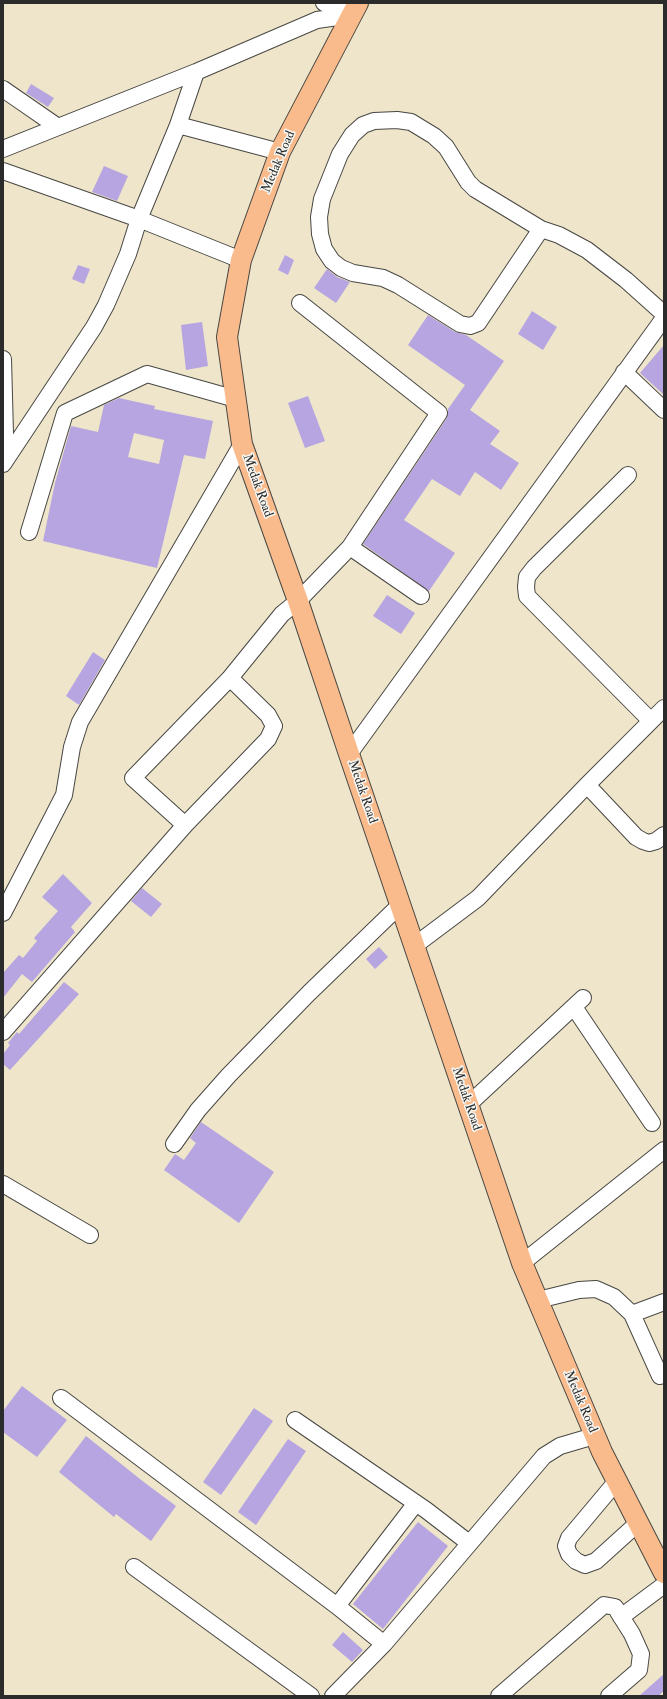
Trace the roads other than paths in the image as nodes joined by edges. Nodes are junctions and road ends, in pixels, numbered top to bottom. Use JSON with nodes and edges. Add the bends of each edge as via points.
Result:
{"nodes":[{"id":1,"x":324,"y":3,"type":"edge"},
{"id":2,"x":355,"y":9,"type":"edge"},
{"id":3,"x":196,"y":72,"type":"junction"},
{"id":4,"x":3,"y":89,"type":"edge"},
{"id":5,"x":178,"y":125,"type":"junction"},
{"id":6,"x":58,"y":127,"type":"junction"},
{"id":7,"x":3,"y":149,"type":"edge"},
{"id":8,"x":280,"y":152,"type":"junction"},
{"id":9,"x":3,"y":171,"type":"edge"},
{"id":10,"x":139,"y":219,"type":"junction"},
{"id":11,"x":541,"y":229,"type":"junction"},
{"id":12,"x":241,"y":260,"type":"junction"},
{"id":13,"x":300,"y":303,"type":"dead end"},
{"id":14,"x":664,"y":314,"type":"edge"},
{"id":15,"x":664,"y":318,"type":"edge"},
{"id":16,"x":3,"y":359,"type":"edge"},
{"id":17,"x":624,"y":372,"type":"junction"},
{"id":18,"x":236,"y":399,"type":"junction"},
{"id":19,"x":664,"y":410,"type":"edge"},
{"id":20,"x":242,"y":444,"type":"junction"},
{"id":21,"x":3,"y":447,"type":"edge"},
{"id":22,"x":3,"y":464,"type":"edge"},
{"id":23,"x":628,"y":475,"type":"dead end"},
{"id":24,"x":29,"y":532,"type":"dead end"},
{"id":25,"x":350,"y":547,"type":"junction"},
{"id":26,"x":421,"y":596,"type":"dead end"},
{"id":27,"x":298,"y":601,"type":"junction"},
{"id":28,"x":230,"y":678,"type":"junction"},
{"id":29,"x":664,"y":708,"type":"edge"},
{"id":30,"x":651,"y":721,"type":"junction"},
{"id":31,"x":349,"y":754,"type":"junction"},
{"id":32,"x":587,"y":785,"type":"junction"},
{"id":33,"x":185,"y":825,"type":"junction"},
{"id":34,"x":664,"y":835,"type":"edge"},
{"id":35,"x":400,"y":905,"type":"junction"},
{"id":36,"x":3,"y":913,"type":"edge"},
{"id":37,"x":414,"y":946,"type":"junction"},
{"id":38,"x":3,"y":1032,"type":"edge"},
{"id":39,"x":468,"y":1105,"type":"junction"},
{"id":40,"x":652,"y":1122,"type":"dead end"},
{"id":41,"x":174,"y":1144,"type":"dead end"},
{"id":42,"x":661,"y":1158,"type":"edge"},
{"id":43,"x":3,"y":1184,"type":"edge"},
{"id":44,"x":90,"y":1235,"type":"dead end"},
{"id":45,"x":522,"y":1263,"type":"junction"},
{"id":46,"x":538,"y":1300,"type":"junction"},
{"id":47,"x":664,"y":1302,"type":"edge"},
{"id":48,"x":632,"y":1314,"type":"junction"},
{"id":49,"x":660,"y":1376,"type":"dead end"},
{"id":50,"x":61,"y":1398,"type":"dead end"},
{"id":51,"x":295,"y":1420,"type":"dead end"},
{"id":52,"x":594,"y":1436,"type":"junction"},
{"id":53,"x":616,"y":1482,"type":"junction"},
{"id":54,"x":416,"y":1502,"type":"junction"},
{"id":55,"x":638,"y":1523,"type":"junction"},
{"id":56,"x":469,"y":1543,"type":"junction"},
{"id":57,"x":134,"y":1567,"type":"dead end"},
{"id":58,"x":664,"y":1573,"type":"edge"},
{"id":59,"x":664,"y":1585,"type":"edge"},
{"id":60,"x":337,"y":1606,"type":"junction"},
{"id":61,"x":621,"y":1617,"type":"junction"},
{"id":62,"x":384,"y":1644,"type":"junction"},
{"id":63,"x":311,"y":1696,"type":"edge"},
{"id":64,"x":333,"y":1696,"type":"edge"},
{"id":65,"x":499,"y":1696,"type":"edge"},
{"id":66,"x":609,"y":1696,"type":"edge"}],
"edges":[{"from":1,"to":2,"type":"street"},
{"from":2,"to":3,"type":"street","via":[[317,20]]},
{"from":2,"to":8,"type":"main road","name":"Medak Road"},
{"from":3,"to":5,"type":"street"},
{"from":3,"to":6,"type":"street"},
{"from":4,"to":6,"type":"street"},
{"from":5,"to":8,"type":"street"},
{"from":5,"to":10,"type":"street"},
{"from":6,"to":7,"type":"street"},
{"from":8,"to":12,"type":"main road","name":"Medak Road"},
{"from":9,"to":10,"type":"street"},
{"from":10,"to":12,"type":"street"},
{"from":10,"to":22,"type":"street","via":[[128,254],[94,327]]},
{"from":11,"to":11,"type":"street","via":[[475,189],[446,147],[434,136],[411,122],[396,120],[374,120],[352,134],[340,154],[322,199],[320,217],[320,234],[324,249],[332,261],[353,273],[383,278],[398,285],[453,321],[470,326],[478,323]]},
{"from":11,"to":14,"type":"street","via":[[559,235],[587,250]]},
{"from":12,"to":18,"type":"main road","name":"Medak Road","via":[[227,337]]},
{"from":13,"to":25,"type":"street","via":[[439,413]]},
{"from":15,"to":17,"type":"street"},
{"from":16,"to":21,"type":"street"},
{"from":17,"to":19,"type":"street"},
{"from":17,"to":31,"type":"street"},
{"from":18,"to":20,"type":"main road","name":"Medak Road"},
{"from":18,"to":24,"type":"street","via":[[147,374],[65,413]]},
{"from":20,"to":27,"type":"main road","name":"Medak Road"},
{"from":20,"to":36,"type":"street","via":[[80,722],[72,747],[64,795]]},
{"from":23,"to":30,"type":"street","via":[[534,568],[527,577],[526,587],[527,596]]},
{"from":25,"to":26,"type":"street"},
{"from":25,"to":27,"type":"street"},
{"from":27,"to":28,"type":"street","via":[[282,614]]},
{"from":27,"to":31,"type":"main road","name":"Medak Road"},
{"from":28,"to":33,"type":"street","via":[[268,715],[274,726],[268,739]]},
{"from":28,"to":33,"type":"street","via":[[133,778]]},
{"from":29,"to":30,"type":"street"},
{"from":30,"to":32,"type":"street"},
{"from":31,"to":35,"type":"main road","name":"Medak Road"},
{"from":32,"to":34,"type":"street","via":[[643,841],[649,843]]},
{"from":32,"to":37,"type":"street","via":[[478,898]]},
{"from":33,"to":38,"type":"street"},
{"from":35,"to":37,"type":"main road","name":"Medak Road"},
{"from":35,"to":41,"type":"street","via":[[228,1075],[198,1110]]},
{"from":37,"to":39,"type":"main road","name":"Medak Road"},
{"from":39,"to":40,"type":"street","via":[[578,1003]]},
{"from":39,"to":45,"type":"main road","name":"Medak Road"},
{"from":42,"to":45,"type":"street"},
{"from":43,"to":44,"type":"street"},
{"from":45,"to":46,"type":"main road","name":"Medak Road"},
{"from":46,"to":48,"type":"street","via":[[579,1290],[596,1289],[614,1297]]},
{"from":46,"to":52,"type":"main road","name":"Medak Road"},
{"from":47,"to":48,"type":"street"},
{"from":48,"to":49,"type":"street"},
{"from":50,"to":60,"type":"street"},
{"from":51,"to":54,"type":"street"},
{"from":52,"to":53,"type":"main road","name":"Medak Road"},
{"from":52,"to":56,"type":"street","via":[[560,1446],[544,1456]]},
{"from":53,"to":55,"type":"main road","name":"Medak Road"},
{"from":53,"to":55,"type":"street","via":[[569,1538],[566,1546],[568,1554],[585,1565],[596,1561]]},
{"from":54,"to":56,"type":"street"},
{"from":54,"to":60,"type":"street"},
{"from":55,"to":58,"type":"main road","name":"Medak Road"},
{"from":56,"to":62,"type":"street"},
{"from":57,"to":63,"type":"street"},
{"from":59,"to":61,"type":"street"},
{"from":60,"to":62,"type":"street"},
{"from":61,"to":65,"type":"street","via":[[615,1608],[604,1605]]},
{"from":61,"to":66,"type":"street","via":[[641,1654],[639,1670]]},
{"from":62,"to":64,"type":"street"}]}
